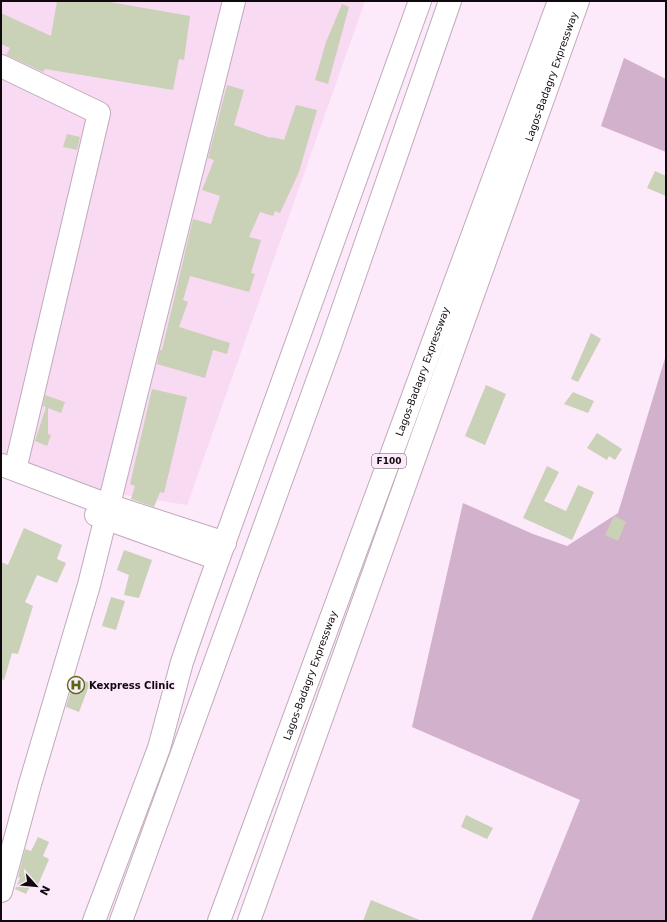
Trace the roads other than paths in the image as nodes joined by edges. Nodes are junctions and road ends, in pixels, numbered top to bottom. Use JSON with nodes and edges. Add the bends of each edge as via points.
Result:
{"nodes":[{"id":1,"x":222,"y":1,"type":"edge"},
{"id":2,"x":234,"y":1,"type":"edge"},
{"id":3,"x":420,"y":1,"type":"edge"},
{"id":4,"x":450,"y":1,"type":"edge"},
{"id":5,"x":559,"y":1,"type":"edge"},
{"id":6,"x":578,"y":1,"type":"edge"},
{"id":7,"x":1,"y":66,"type":"edge"},
{"id":8,"x":6,"y":471,"type":"edge"},
{"id":9,"x":101,"y":509,"type":"junction"},
{"id":10,"x":222,"y":551,"type":"junction"},
{"id":11,"x":1,"y":853,"type":"edge"},
{"id":12,"x":1,"y":891,"type":"edge"},
{"id":13,"x":94,"y":921,"type":"edge"},
{"id":14,"x":121,"y":921,"type":"edge"},
{"id":15,"x":219,"y":921,"type":"edge"},
{"id":16,"x":249,"y":921,"type":"edge"}],
"edges":[{"from":1,"to":9,"type":"main road"},
{"from":2,"to":9,"type":"main road"},
{"from":3,"to":10,"type":"main road"},
{"from":4,"to":14,"type":"main road","via":[[330,346]]},
{"from":5,"to":15,"type":"main road","name":"Lagos-Badagry Expressway","number":"F100"},
{"from":6,"to":16,"type":"main road","name":"Lagos-Badagry Expressway"},
{"from":7,"to":8,"type":"main road","via":[[99,113]]},
{"from":8,"to":9,"type":"main road"},
{"from":9,"to":10,"type":"main road"},
{"from":9,"to":11,"type":"main road"},
{"from":9,"to":12,"type":"main road","via":[[89,585]]},
{"from":10,"to":13,"type":"main road","via":[[182,662],[159,748]]}]}
